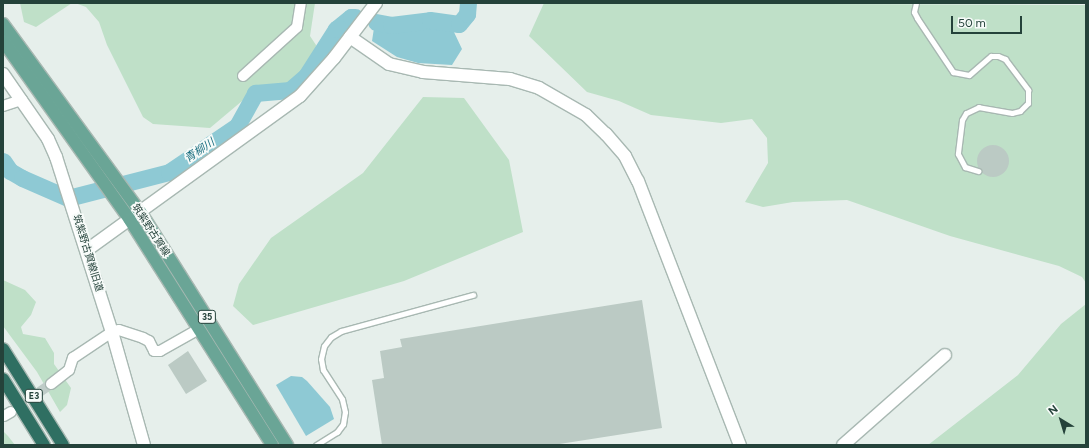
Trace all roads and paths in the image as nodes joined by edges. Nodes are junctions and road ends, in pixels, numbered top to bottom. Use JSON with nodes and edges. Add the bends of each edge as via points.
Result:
{"nodes":[{"id":1,"x":301,"y":3,"type":"edge"},
{"id":2,"x":376,"y":3,"type":"edge"},
{"id":3,"x":916,"y":3,"type":"edge"},
{"id":4,"x":3,"y":24,"type":"edge"},
{"id":5,"x":350,"y":37,"type":"junction"},
{"id":6,"x":3,"y":41,"type":"edge"},
{"id":7,"x":3,"y":74,"type":"edge"},
{"id":8,"x":243,"y":76,"type":"dead end"},
{"id":9,"x":22,"y":100,"type":"junction"},
{"id":10,"x":3,"y":106,"type":"edge"},
{"id":11,"x":978,"y":171,"type":"dead end"},
{"id":12,"x":109,"y":180,"type":"junction"},
{"id":13,"x":140,"y":213,"type":"junction"},
{"id":14,"x":130,"y":220,"type":"junction"},
{"id":15,"x":87,"y":250,"type":"junction"},
{"id":16,"x":473,"y":295,"type":"dead end"},
{"id":17,"x":199,"y":329,"type":"junction"},
{"id":18,"x":112,"y":332,"type":"junction"},
{"id":19,"x":3,"y":349,"type":"edge"},
{"id":20,"x":945,"y":355,"type":"dead end"},
{"id":21,"x":3,"y":379,"type":"edge"},
{"id":22,"x":52,"y":384,"type":"tunnel mouth"},
{"id":23,"x":44,"y":445,"type":"edge"},
{"id":24,"x":63,"y":445,"type":"edge"},
{"id":25,"x":144,"y":445,"type":"edge"},
{"id":26,"x":272,"y":445,"type":"edge"},
{"id":27,"x":287,"y":445,"type":"edge"},
{"id":28,"x":316,"y":445,"type":"edge"},
{"id":29,"x":740,"y":445,"type":"edge"},
{"id":30,"x":843,"y":445,"type":"edge"}],
"edges":[{"from":1,"to":8,"type":"street","via":[[297,27]]},
{"from":2,"to":5,"type":"street"},
{"from":3,"to":11,"type":"lane","via":[[914,12],[917,18],[953,72],[969,76],[991,56],[998,56],[1005,59],[1028,90],[1028,103],[1020,111],[1012,113],[979,107],[966,113],[962,120],[958,154],[965,167]]},
{"from":4,"to":12,"type":"main road","name":"筑紫野古賀線","number":"35"},
{"from":5,"to":13,"type":"street","via":[[300,96]]},
{"from":5,"to":29,"type":"street","via":[[389,64],[423,72],[510,79],[539,88],[586,115],[606,134],[625,156],[638,181]]},
{"from":6,"to":12,"type":"main road","name":"筑紫野古賀線","number":"35"},
{"from":7,"to":9,"type":"street","name":"筑紫野古賀線旧道"},
{"from":9,"to":10,"type":"street"},
{"from":9,"to":15,"type":"street","name":"筑紫野古賀線旧道","via":[[48,139],[69,190]]},
{"from":12,"to":13,"type":"main road","name":"筑紫野古賀線","number":"35","via":[[124,191]]},
{"from":12,"to":14,"type":"main road","name":"筑紫野古賀線","number":"35","via":[[112,195]]},
{"from":13,"to":14,"type":"street"},
{"from":13,"to":27,"type":"main road","name":"筑紫野古賀線","number":"35"},
{"from":14,"to":15,"type":"street"},
{"from":14,"to":17,"type":"main road","name":"筑紫野古賀線","number":"35"},
{"from":15,"to":18,"type":"street","name":"筑紫野古賀線旧道"},
{"from":16,"to":28,"type":"lane","via":[[341,331],[331,337],[324,346],[321,359],[323,370],[342,399],[345,412],[343,424],[337,432]]},
{"from":17,"to":18,"type":"street","via":[[160,351],[154,350],[149,341],[143,338],[119,330]]},
{"from":17,"to":26,"type":"main road","name":"筑紫野古賀線","number":"35"},
{"from":18,"to":22,"type":"street","via":[[73,358],[69,370]]},
{"from":18,"to":25,"type":"street","name":"筑紫野古賀線旧道"},
{"from":19,"to":24,"type":"highway","number":"E3"},
{"from":20,"to":30,"type":"street"},
{"from":21,"to":23,"type":"highway","number":"E3"}]}
